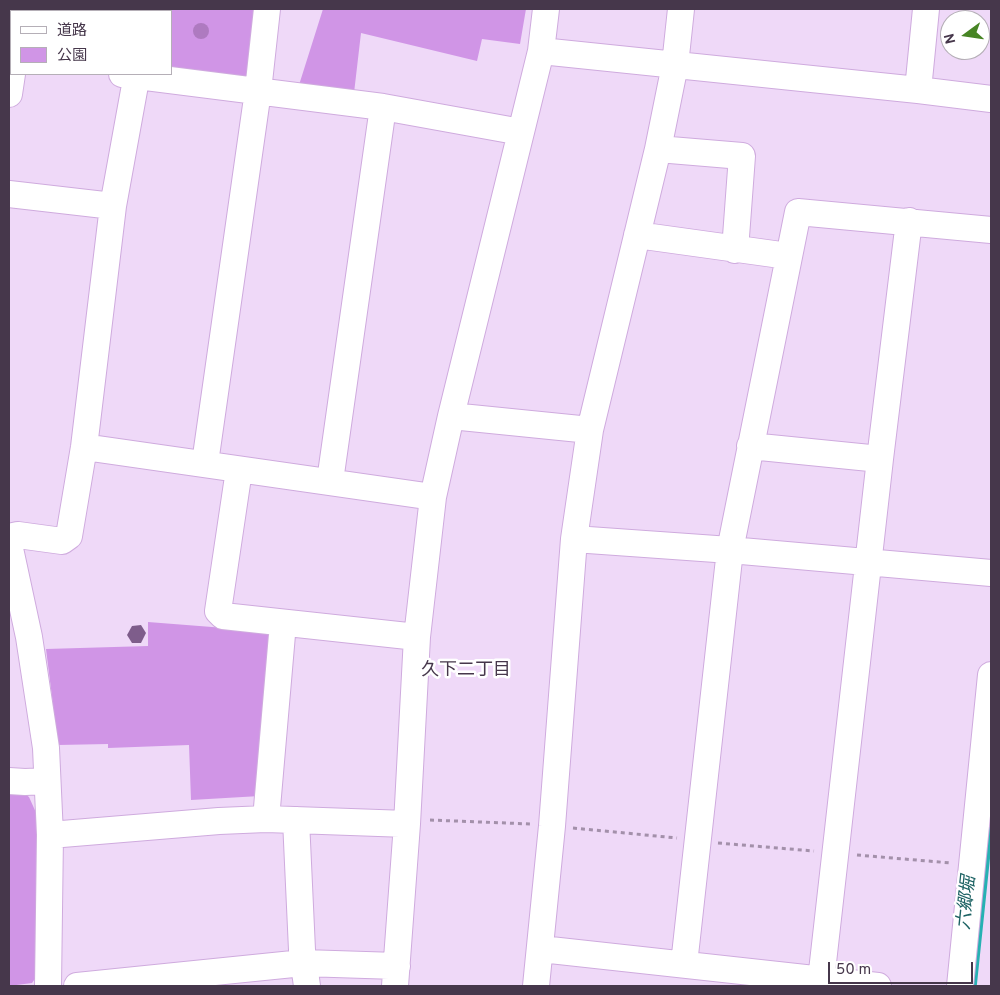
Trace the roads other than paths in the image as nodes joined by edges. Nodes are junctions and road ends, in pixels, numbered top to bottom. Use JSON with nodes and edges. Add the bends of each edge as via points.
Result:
{"nodes":[{"id":1,"x":267,"y":9,"type":"edge"},
{"id":2,"x":546,"y":9,"type":"edge"},
{"id":3,"x":681,"y":9,"type":"edge"},
{"id":4,"x":926,"y":9,"type":"edge"},
{"id":5,"x":541,"y":52,"type":"junction"},
{"id":6,"x":675,"y":65,"type":"junction"},
{"id":7,"x":12,"y":75,"type":"edge"},
{"id":8,"x":132,"y":75,"type":"edge"},
{"id":9,"x":139,"y":75,"type":"edge"},
{"id":10,"x":918,"y":90,"type":"junction"},
{"id":11,"x":258,"y":91,"type":"junction"},
{"id":12,"x":9,"y":94,"type":"edge"},
{"id":13,"x":991,"y":99,"type":"edge"},
{"id":14,"x":383,"y":107,"type":"junction"},
{"id":15,"x":521,"y":132,"type":"junction"},
{"id":16,"x":658,"y":150,"type":"junction"},
{"id":17,"x":9,"y":194,"type":"edge"},
{"id":18,"x":113,"y":206,"type":"junction"},
{"id":19,"x":909,"y":221,"type":"junction"},
{"id":20,"x":991,"y":230,"type":"edge"},
{"id":21,"x":637,"y":235,"type":"junction"},
{"id":22,"x":735,"y":250,"type":"junction"},
{"id":23,"x":788,"y":256,"type":"junction"},
{"id":24,"x":450,"y":416,"type":"junction"},
{"id":25,"x":590,"y":430,"type":"junction"},
{"id":26,"x":750,"y":446,"type":"junction"},
{"id":27,"x":84,"y":447,"type":"junction"},
{"id":28,"x":880,"y":459,"type":"junction"},
{"id":29,"x":205,"y":463,"type":"junction"},
{"id":30,"x":239,"y":470,"type":"junction"},
{"id":31,"x":330,"y":481,"type":"junction"},
{"id":32,"x":433,"y":497,"type":"junction"},
{"id":33,"x":9,"y":537,"type":"edge"},
{"id":34,"x":574,"y":539,"type":"junction"},
{"id":35,"x":9,"y":544,"type":"edge"},
{"id":36,"x":730,"y":550,"type":"junction"},
{"id":37,"x":869,"y":563,"type":"junction"},
{"id":38,"x":991,"y":573,"type":"edge"},
{"id":39,"x":283,"y":623,"type":"junction"},
{"id":40,"x":416,"y":637,"type":"junction"},
{"id":41,"x":991,"y":675,"type":"edge"},
{"id":42,"x":991,"y":683,"type":"edge"},
{"id":43,"x":9,"y":780,"type":"edge"},
{"id":44,"x":47,"y":781,"type":"junction"},
{"id":45,"x":266,"y":819,"type":"junction"},
{"id":46,"x":296,"y":820,"type":"junction"},
{"id":47,"x":415,"y":822,"type":"junction"},
{"id":48,"x":50,"y":835,"type":"junction"},
{"id":49,"x":541,"y":949,"type":"junction"},
{"id":50,"x":684,"y":964,"type":"junction"},
{"id":51,"x":305,"y":975,"type":"edge"},
{"id":52,"x":396,"y":976,"type":"edge"},
{"id":53,"x":821,"y":980,"type":"junction"},
{"id":54,"x":174,"y":981,"type":"edge"},
{"id":55,"x":48,"y":986,"type":"edge"},
{"id":56,"x":77,"y":986,"type":"edge"},
{"id":57,"x":536,"y":986,"type":"edge"},
{"id":58,"x":878,"y":986,"type":"edge"},
{"id":59,"x":960,"y":986,"type":"edge"}],
"edges":[{"from":1,"to":11,"type":"street"},
{"from":2,"to":5,"type":"street"},
{"from":3,"to":6,"type":"street"},
{"from":4,"to":10,"type":"street"},
{"from":5,"to":6,"type":"street"},
{"from":5,"to":15,"type":"street"},
{"from":6,"to":10,"type":"street"},
{"from":6,"to":16,"type":"street"},
{"from":7,"to":12,"type":"street"},
{"from":8,"to":18,"type":"street"},
{"from":9,"to":11,"type":"street"},
{"from":10,"to":13,"type":"street"},
{"from":11,"to":14,"type":"street"},
{"from":11,"to":29,"type":"street"},
{"from":14,"to":15,"type":"street"},
{"from":14,"to":31,"type":"street"},
{"from":15,"to":24,"type":"street"},
{"from":16,"to":21,"type":"street"},
{"from":16,"to":22,"type":"street","via":[[742,156]]},
{"from":17,"to":18,"type":"street"},
{"from":18,"to":27,"type":"street"},
{"from":19,"to":20,"type":"street"},
{"from":19,"to":23,"type":"street","via":[[798,212]]},
{"from":19,"to":28,"type":"street"},
{"from":21,"to":22,"type":"street"},
{"from":21,"to":25,"type":"street"},
{"from":22,"to":23,"type":"street"},
{"from":23,"to":26,"type":"street"},
{"from":24,"to":25,"type":"street"},
{"from":24,"to":32,"type":"street"},
{"from":25,"to":34,"type":"street"},
{"from":26,"to":28,"type":"street"},
{"from":26,"to":36,"type":"street"},
{"from":27,"to":29,"type":"street"},
{"from":27,"to":33,"type":"street","via":[[69,536],[62,541],[18,535]]},
{"from":28,"to":37,"type":"street"},
{"from":29,"to":30,"type":"street"},
{"from":30,"to":31,"type":"street"},
{"from":30,"to":39,"type":"street","via":[[218,611],[223,616]]},
{"from":31,"to":32,"type":"street"},
{"from":32,"to":40,"type":"street"},
{"from":34,"to":36,"type":"street"},
{"from":34,"to":49,"type":"street"},
{"from":35,"to":44,"type":"street","via":[[29,637],[46,748]]},
{"from":36,"to":37,"type":"street"},
{"from":36,"to":50,"type":"street"},
{"from":37,"to":38,"type":"street"},
{"from":37,"to":53,"type":"street"},
{"from":39,"to":40,"type":"street"},
{"from":39,"to":45,"type":"street"},
{"from":40,"to":47,"type":"street"},
{"from":41,"to":42,"type":"street"},
{"from":42,"to":59,"type":"street"},
{"from":43,"to":44,"type":"street"},
{"from":44,"to":48,"type":"street"},
{"from":45,"to":46,"type":"street"},
{"from":45,"to":48,"type":"street"},
{"from":46,"to":47,"type":"street"},
{"from":46,"to":51,"type":"street"},
{"from":47,"to":52,"type":"street"},
{"from":48,"to":55,"type":"street"},
{"from":49,"to":50,"type":"street"},
{"from":49,"to":57,"type":"street"},
{"from":50,"to":53,"type":"street"},
{"from":51,"to":52,"type":"street"},
{"from":51,"to":54,"type":"street"},
{"from":53,"to":58,"type":"street"},
{"from":54,"to":56,"type":"street"}]}
